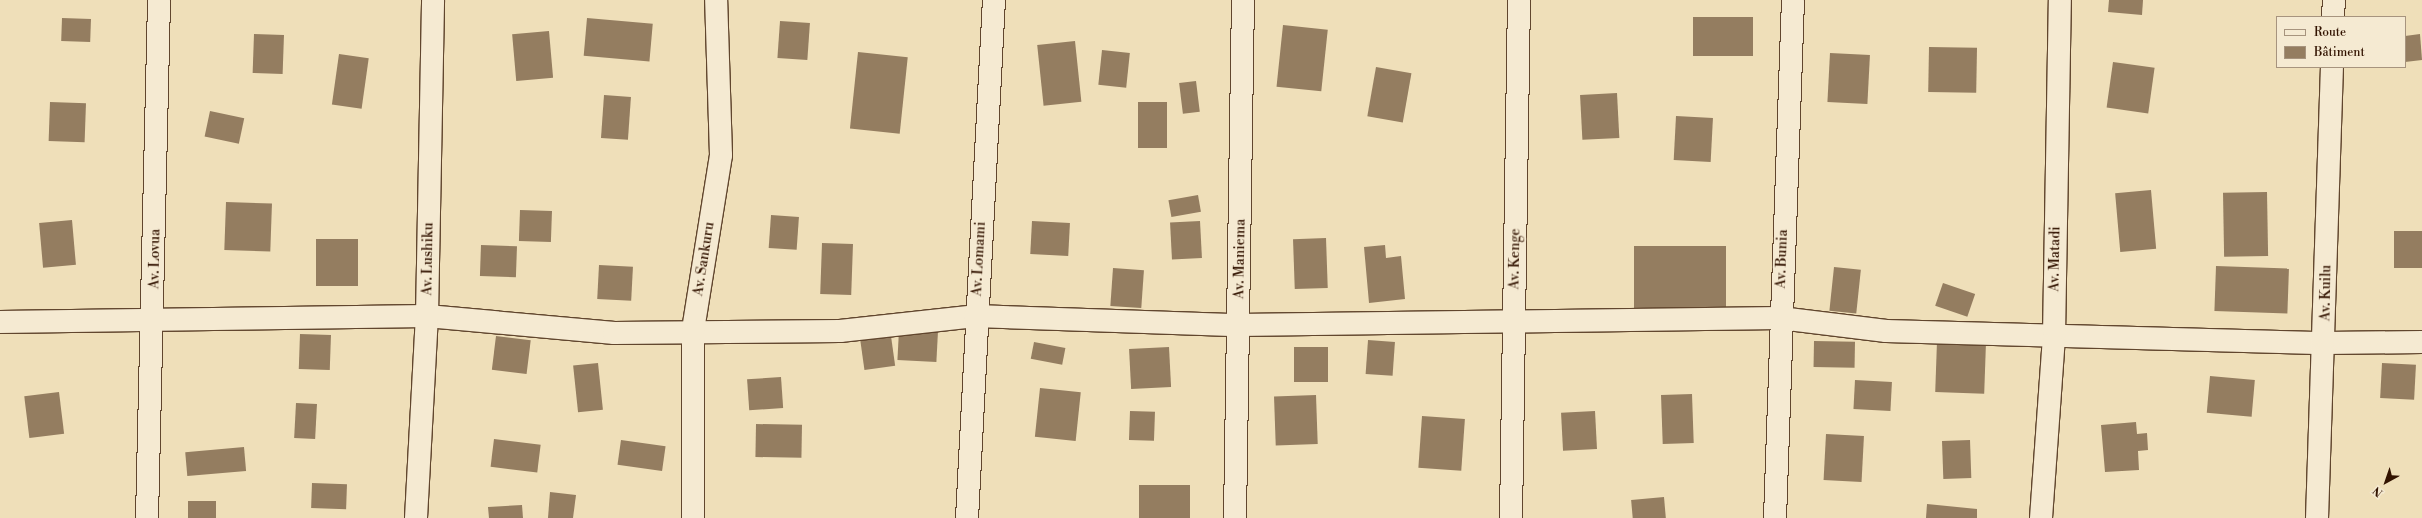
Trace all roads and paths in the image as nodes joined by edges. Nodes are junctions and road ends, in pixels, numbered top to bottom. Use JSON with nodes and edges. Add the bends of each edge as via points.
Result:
{"nodes":[{"id":1,"x":159,"y":0,"type":"edge"},
{"id":2,"x":432,"y":0,"type":"edge"},
{"id":3,"x":716,"y":0,"type":"edge"},
{"id":4,"x":994,"y":0,"type":"edge"},
{"id":5,"x":1243,"y":0,"type":"edge"},
{"id":6,"x":1519,"y":0,"type":"edge"},
{"id":7,"x":1793,"y":0,"type":"edge"},
{"id":8,"x":2060,"y":0,"type":"edge"},
{"id":9,"x":2334,"y":0,"type":"edge"},
{"id":10,"x":2333,"y":16,"type":"edge"},
{"id":11,"x":2332,"y":68,"type":"edge"},
{"id":12,"x":426,"y":316,"type":"junction"},
{"id":13,"x":975,"y":316,"type":"junction"},
{"id":14,"x":1780,"y":318,"type":"junction"},
{"id":15,"x":154,"y":321,"type":"junction"},
{"id":16,"x":0,"y":322,"type":"edge"},
{"id":17,"x":1514,"y":323,"type":"junction"},
{"id":18,"x":1238,"y":325,"type":"junction"},
{"id":19,"x":693,"y":330,"type":"junction"},
{"id":20,"x":2054,"y":336,"type":"junction"},
{"id":21,"x":2422,"y":342,"type":"edge"},
{"id":22,"x":2325,"y":343,"type":"junction"},
{"id":23,"x":147,"y":518,"type":"edge"},
{"id":24,"x":416,"y":518,"type":"edge"},
{"id":25,"x":693,"y":518,"type":"edge"},
{"id":26,"x":967,"y":518,"type":"edge"},
{"id":27,"x":1235,"y":518,"type":"edge"},
{"id":28,"x":1511,"y":518,"type":"edge"},
{"id":29,"x":1775,"y":518,"type":"edge"},
{"id":30,"x":2041,"y":518,"type":"edge"},
{"id":31,"x":2317,"y":518,"type":"edge"}],
"edges":[{"from":1,"to":15,"type":"street","name":"Av. Lovua"},
{"from":2,"to":12,"type":"street","name":"Av. Lushiku"},
{"from":3,"to":19,"type":"street","name":"Av. Sankuru","via":[[721,155]]},
{"from":4,"to":13,"type":"street","name":"Av. Lomami"},
{"from":5,"to":18,"type":"street","name":"Av. Maniema"},
{"from":6,"to":17,"type":"street","name":"Av. Kenge"},
{"from":7,"to":14,"type":"street","name":"Av. Bunia"},
{"from":8,"to":20,"type":"street","name":"Av. Matadi"},
{"from":9,"to":10,"type":"street"},
{"from":11,"to":22,"type":"street","name":"Av. Kuilu"},
{"from":12,"to":15,"type":"street"},
{"from":12,"to":19,"type":"street","via":[[614,333]]},
{"from":12,"to":24,"type":"street","name":"Av. Lushiku"},
{"from":13,"to":18,"type":"street"},
{"from":13,"to":19,"type":"street","via":[[840,331]]},
{"from":13,"to":26,"type":"street","name":"Av. Lomami"},
{"from":14,"to":17,"type":"street"},
{"from":14,"to":20,"type":"street","via":[[1886,331],[1945,330]]},
{"from":14,"to":29,"type":"street","name":"Av. Bunia"},
{"from":15,"to":16,"type":"street"},
{"from":15,"to":23,"type":"street","name":"Av. Lovua"},
{"from":17,"to":18,"type":"street"},
{"from":17,"to":28,"type":"street","name":"Av. Kenge"},
{"from":18,"to":27,"type":"street","name":"Av. Maniema"},
{"from":19,"to":25,"type":"street","name":"Av. Sankuru"},
{"from":20,"to":22,"type":"street"},
{"from":20,"to":30,"type":"street","name":"Av. Matadi"},
{"from":21,"to":22,"type":"street"},
{"from":22,"to":31,"type":"street","name":"Av. Kuilu"}]}
